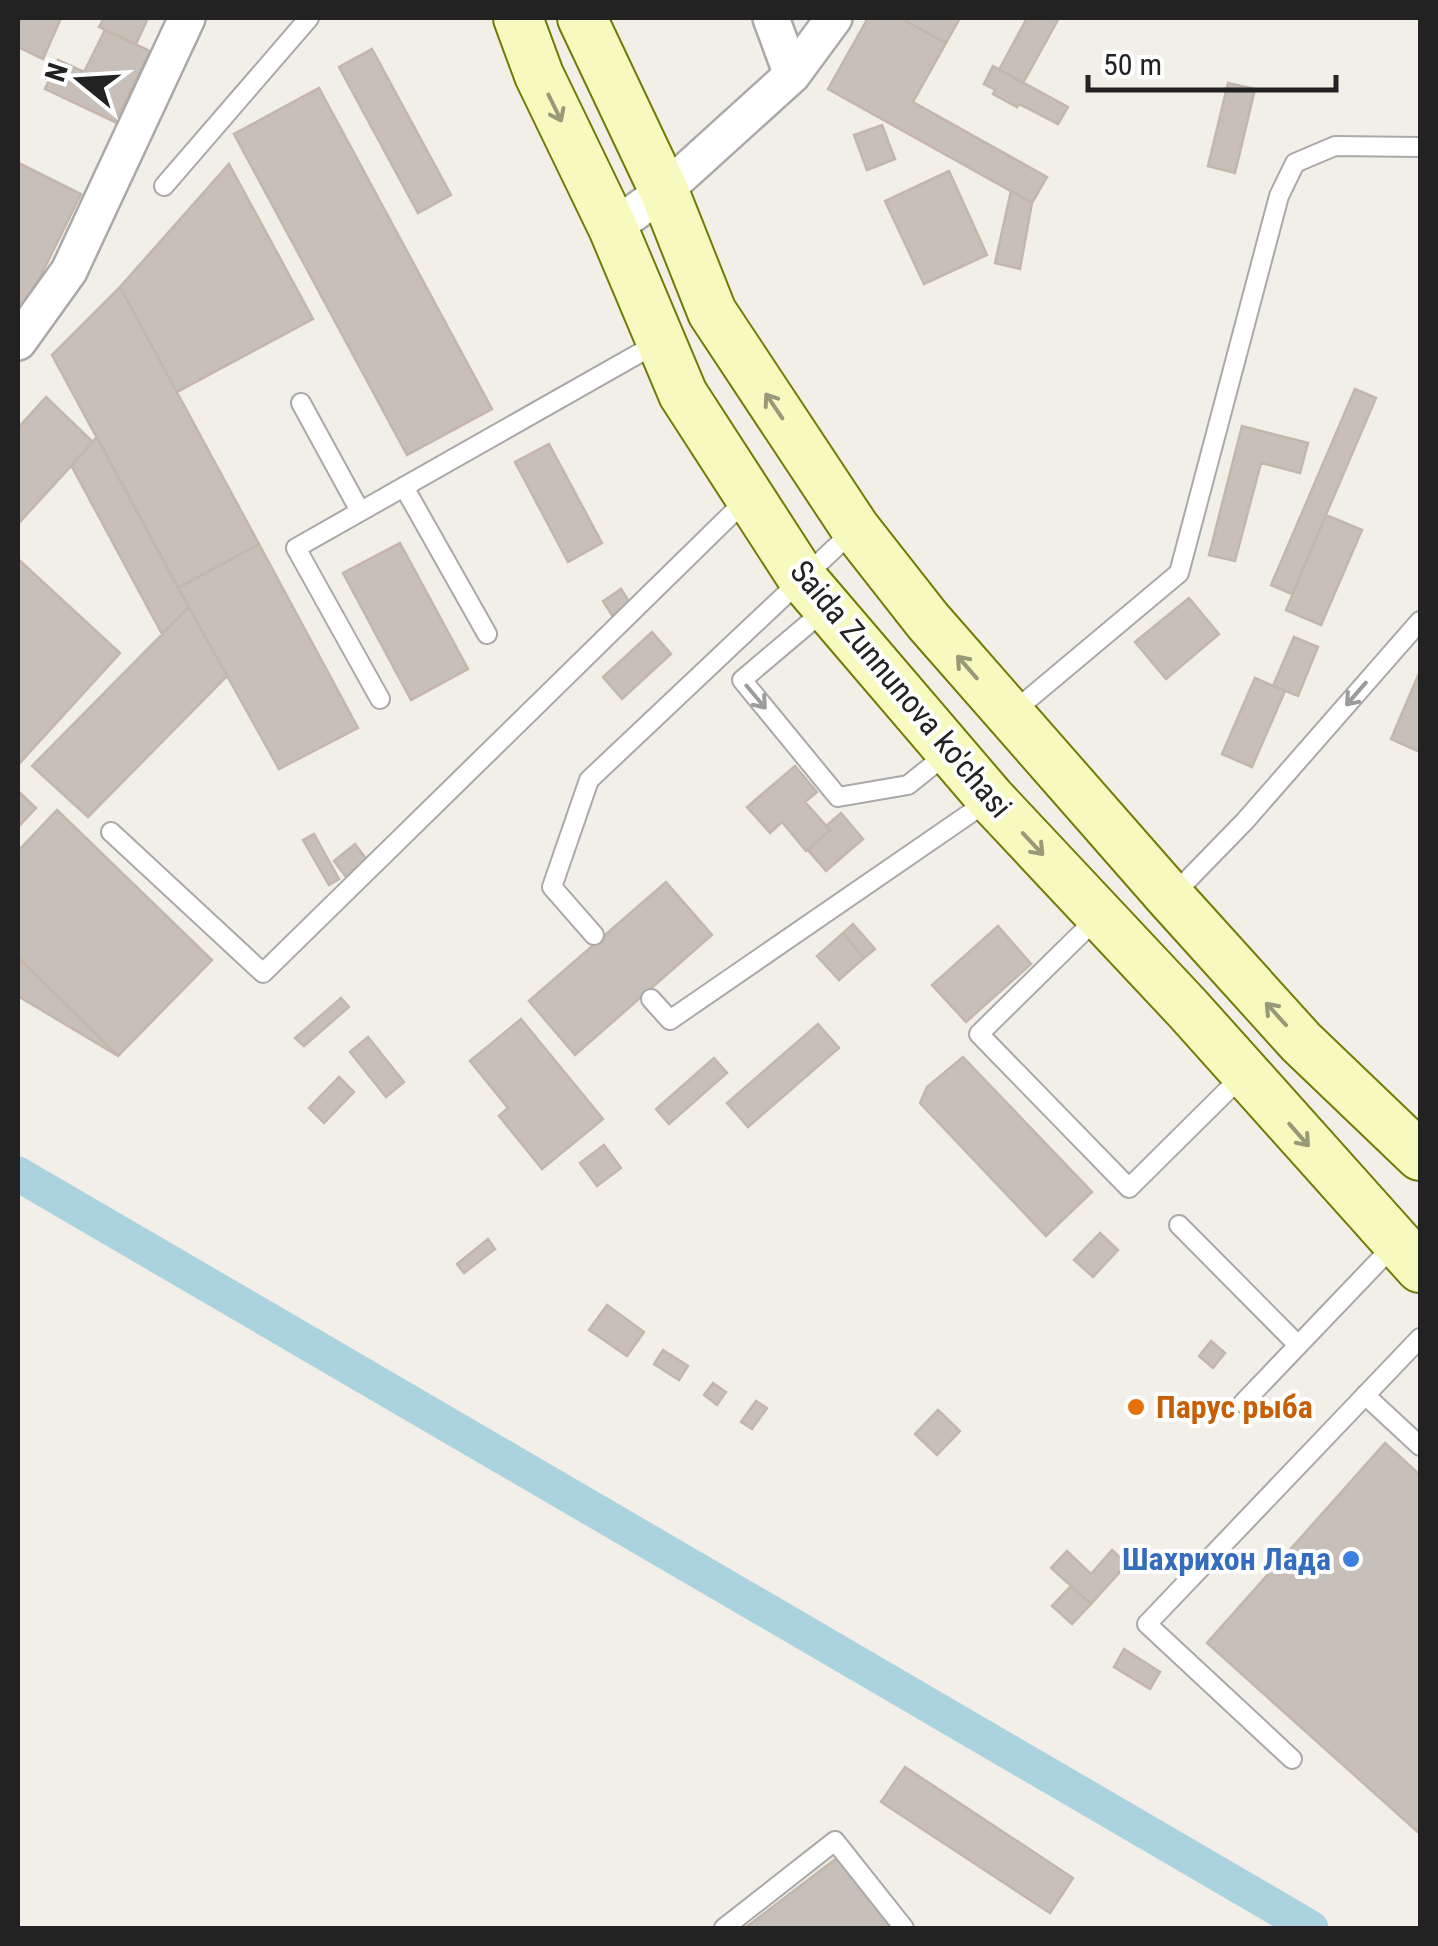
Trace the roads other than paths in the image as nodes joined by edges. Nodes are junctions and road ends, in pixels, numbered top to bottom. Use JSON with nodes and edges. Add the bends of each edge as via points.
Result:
{"nodes":[{"id":1,"x":186,"y":18,"type":"edge"},
{"id":2,"x":309,"y":18,"type":"edge"},
{"id":3,"x":518,"y":18,"type":"edge"},
{"id":4,"x":582,"y":18,"type":"edge"},
{"id":5,"x":771,"y":18,"type":"edge"},
{"id":6,"x":834,"y":18,"type":"edge"},
{"id":7,"x":792,"y":74,"type":"junction"},
{"id":8,"x":1420,"y":147,"type":"edge"},
{"id":9,"x":164,"y":186,"type":"dead end"},
{"id":10,"x":664,"y":191,"type":"junction"},
{"id":11,"x":613,"y":228,"type":"junction"},
{"id":12,"x":661,"y":341,"type":"junction"},
{"id":13,"x":18,"y":342,"type":"edge"},
{"id":14,"x":740,"y":355,"type":"junction"},
{"id":15,"x":683,"y":394,"type":"junction"},
{"id":16,"x":301,"y":403,"type":"dead end"},
{"id":17,"x":404,"y":487,"type":"junction"},
{"id":18,"x":749,"y":496,"type":"junction"},
{"id":19,"x":360,"y":511,"type":"junction"},
{"id":20,"x":855,"y":528,"type":"junction"},
{"id":21,"x":814,"y":593,"type":"junction"},
{"id":22,"x":1420,"y":621,"type":"edge"},
{"id":23,"x":487,"y":634,"type":"dead end"},
{"id":24,"x":380,"y":700,"type":"dead end"},
{"id":25,"x":1009,"y":716,"type":"junction"},
{"id":26,"x":950,"y":751,"type":"junction"},
{"id":27,"x":991,"y":799,"type":"junction"},
{"id":28,"x":111,"y":832,"type":"dead end"},
{"id":29,"x":1170,"y":897,"type":"junction"},
{"id":30,"x":1100,"y":915,"type":"junction"},
{"id":31,"x":594,"y":935,"type":"dead end"},
{"id":32,"x":650,"y":999,"type":"dead end"},
{"id":33,"x":1245,"y":1074,"type":"junction"},
{"id":34,"x":1420,"y":1156,"type":"edge"},
{"id":35,"x":1179,"y":1225,"type":"dead end"},
{"id":36,"x":1409,"y":1255,"type":"edge"},
{"id":37,"x":1420,"y":1338,"type":"edge"},
{"id":38,"x":1298,"y":1346,"type":"junction"},
{"id":39,"x":1365,"y":1395,"type":"junction"},
{"id":40,"x":1243,"y":1403,"type":"dead end"},
{"id":41,"x":1420,"y":1446,"type":"edge"},
{"id":42,"x":1292,"y":1759,"type":"dead end"},
{"id":43,"x":724,"y":1928,"type":"edge"},
{"id":44,"x":904,"y":1928,"type":"edge"}],
"edges":[{"from":1,"to":13,"type":"street","via":[[69,271]]},
{"from":2,"to":9,"type":"lane"},
{"from":3,"to":11,"type":"main road","name":"Saida Zunnunova ko'chasi","one_way":true},
{"from":4,"to":10,"type":"main road","name":"Saida Zunnunova ko'chasi"},
{"from":5,"to":7,"type":"street"},
{"from":6,"to":7,"type":"street"},
{"from":7,"to":10,"type":"street"},
{"from":8,"to":25,"type":"lane","via":[[1335,146],[1295,163],[1278,196],[1179,573]]},
{"from":10,"to":11,"type":"street"},
{"from":10,"to":14,"type":"main road","name":"Saida Zunnunova ko'chasi","via":[[712,312]]},
{"from":11,"to":12,"type":"main road","name":"Saida Zunnunova ko'chasi"},
{"from":12,"to":15,"type":"main road","name":"Saida Zunnunova ko'chasi"},
{"from":12,"to":17,"type":"lane"},
{"from":14,"to":15,"type":"main road"},
{"from":20,"to":14,"type":"main road","name":"Saida Zunnunova ko'chasi","one_way":true},
{"from":15,"to":18,"type":"main road","name":"Saida Zunnunova ko'chasi"},
{"from":16,"to":19,"type":"lane"},
{"from":17,"to":19,"type":"lane"},
{"from":17,"to":23,"type":"lane"},
{"from":18,"to":21,"type":"main road","name":"Saida Zunnunova ko'chasi"},
{"from":18,"to":28,"type":"lane","via":[[263,973]]},
{"from":19,"to":24,"type":"lane","via":[[296,548]]},
{"from":20,"to":21,"type":"lane"},
{"from":25,"to":20,"type":"main road","name":"Saida Zunnunova ko'chasi","one_way":true},
{"from":21,"to":26,"type":"main road","name":"Saida Zunnunova ko'chasi"},
{"from":21,"to":26,"type":"lane","one_way":true,"via":[[742,680],[838,797],[908,786]]},
{"from":21,"to":31,"type":"lane","via":[[588,780],[552,887]]},
{"from":22,"to":29,"type":"lane","one_way":true},
{"from":25,"to":29,"type":"main road","name":"Saida Zunnunova ko'chasi"},
{"from":26,"to":27,"type":"main road","name":"Saida Zunnunova ko'chasi"},
{"from":27,"to":30,"type":"main road","name":"Saida Zunnunova ko'chasi","one_way":true},
{"from":27,"to":32,"type":"lane","via":[[670,1020]]},
{"from":34,"to":29,"type":"main road","name":"Saida Zunnunova ko'chasi","one_way":true,"via":[[1301,1042]]},
{"from":30,"to":33,"type":"main road","name":"Saida Zunnunova ko'chasi"},
{"from":30,"to":33,"type":"lane","via":[[979,1034],[1129,1188]]},
{"from":33,"to":36,"type":"main road","name":"Saida Zunnunova ko'chasi","one_way":true},
{"from":35,"to":38,"type":"lane"},
{"from":36,"to":38,"type":"lane"},
{"from":37,"to":39,"type":"lane"},
{"from":38,"to":40,"type":"lane"},
{"from":39,"to":41,"type":"lane"},
{"from":39,"to":42,"type":"lane","via":[[1147,1624]]},
{"from":43,"to":44,"type":"lane","via":[[836,1840]]}]}
